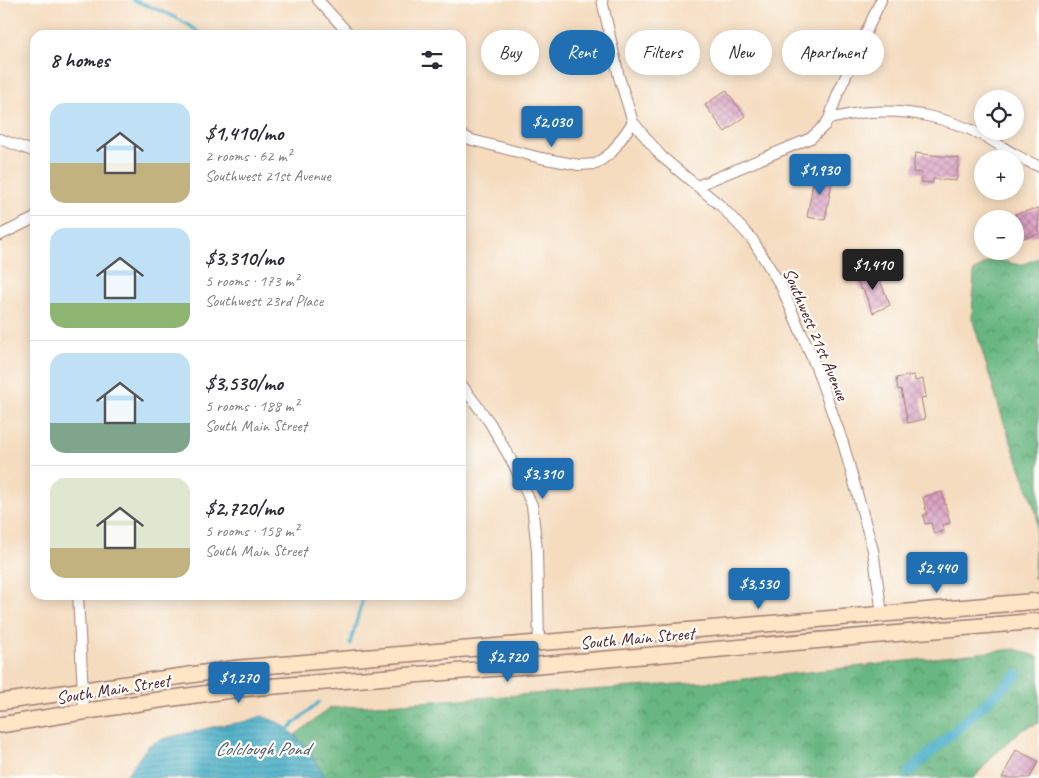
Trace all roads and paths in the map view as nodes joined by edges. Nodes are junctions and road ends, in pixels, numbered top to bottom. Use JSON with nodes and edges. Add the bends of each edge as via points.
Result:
{"nodes":[{"id":1,"x":318,"y":0,"type":"edge"},
{"id":2,"x":602,"y":0,"type":"edge"},
{"id":3,"x":881,"y":0,"type":"edge"},
{"id":4,"x":345,"y":30,"type":"edge"},
{"id":5,"x":829,"y":119,"type":"junction"},
{"id":6,"x":633,"y":122,"type":"junction"},
{"id":7,"x":466,"y":137,"type":"edge"},
{"id":8,"x":0,"y":138,"type":"edge"},
{"id":9,"x":30,"y":150,"type":"edge"},
{"id":10,"x":1039,"y":166,"type":"edge"},
{"id":11,"x":697,"y":186,"type":"junction"},
{"id":12,"x":30,"y":220,"type":"edge"},
{"id":13,"x":0,"y":235,"type":"edge"},
{"id":14,"x":466,"y":391,"type":"edge"},
{"id":15,"x":78,"y":600,"type":"edge"},
{"id":16,"x":1039,"y":601,"type":"edge"},
{"id":17,"x":882,"y":614,"type":"junction"},
{"id":18,"x":1039,"y":622,"type":"edge"},
{"id":19,"x":882,"y":635,"type":"junction"},
{"id":20,"x":539,"y":644,"type":"junction"},
{"id":21,"x":539,"y":665,"type":"junction"},
{"id":22,"x":83,"y":690,"type":"junction"},
{"id":23,"x":0,"y":702,"type":"edge"},
{"id":24,"x":84,"y":713,"type":"junction"},
{"id":25,"x":0,"y":725,"type":"edge"}],
"edges":[{"from":1,"to":4,"type":"street"},
{"from":2,"to":6,"type":"street","name":"Southwest 21st Avenue"},
{"from":3,"to":5,"type":"street"},
{"from":5,"to":10,"type":"street","via":[[872,112],[926,116],[963,126]]},
{"from":5,"to":11,"type":"street","via":[[811,138]]},
{"from":6,"to":7,"type":"street","via":[[612,152],[596,164],[579,165],[540,158]]},
{"from":6,"to":11,"type":"street","name":"Southwest 21st Avenue","via":[[661,156]]},
{"from":8,"to":9,"type":"street"},
{"from":11,"to":17,"type":"street","name":"Southwest 21st Avenue","via":[[752,239],[781,286],[816,367],[843,443],[873,550]]},
{"from":12,"to":13,"type":"street"},
{"from":14,"to":20,"type":"street","via":[[490,423],[532,505]]},
{"from":15,"to":22,"type":"street"},
{"from":16,"to":17,"type":"main road","name":"South Main Street"},
{"from":17,"to":19,"type":"main road"},
{"from":17,"to":20,"type":"main road","name":"South Main Street"},
{"from":18,"to":19,"type":"main road","name":"South Main Street"},
{"from":19,"to":21,"type":"main road","name":"South Main Street"},
{"from":20,"to":21,"type":"main road"},
{"from":20,"to":22,"type":"main road","name":"South Main Street","via":[[239,668]]},
{"from":21,"to":24,"type":"main road","name":"South Main Street","via":[[239,689]]},
{"from":22,"to":23,"type":"main road","name":"South Main Street"},
{"from":22,"to":24,"type":"street"},
{"from":24,"to":25,"type":"main road","name":"South Main Street"}]}
